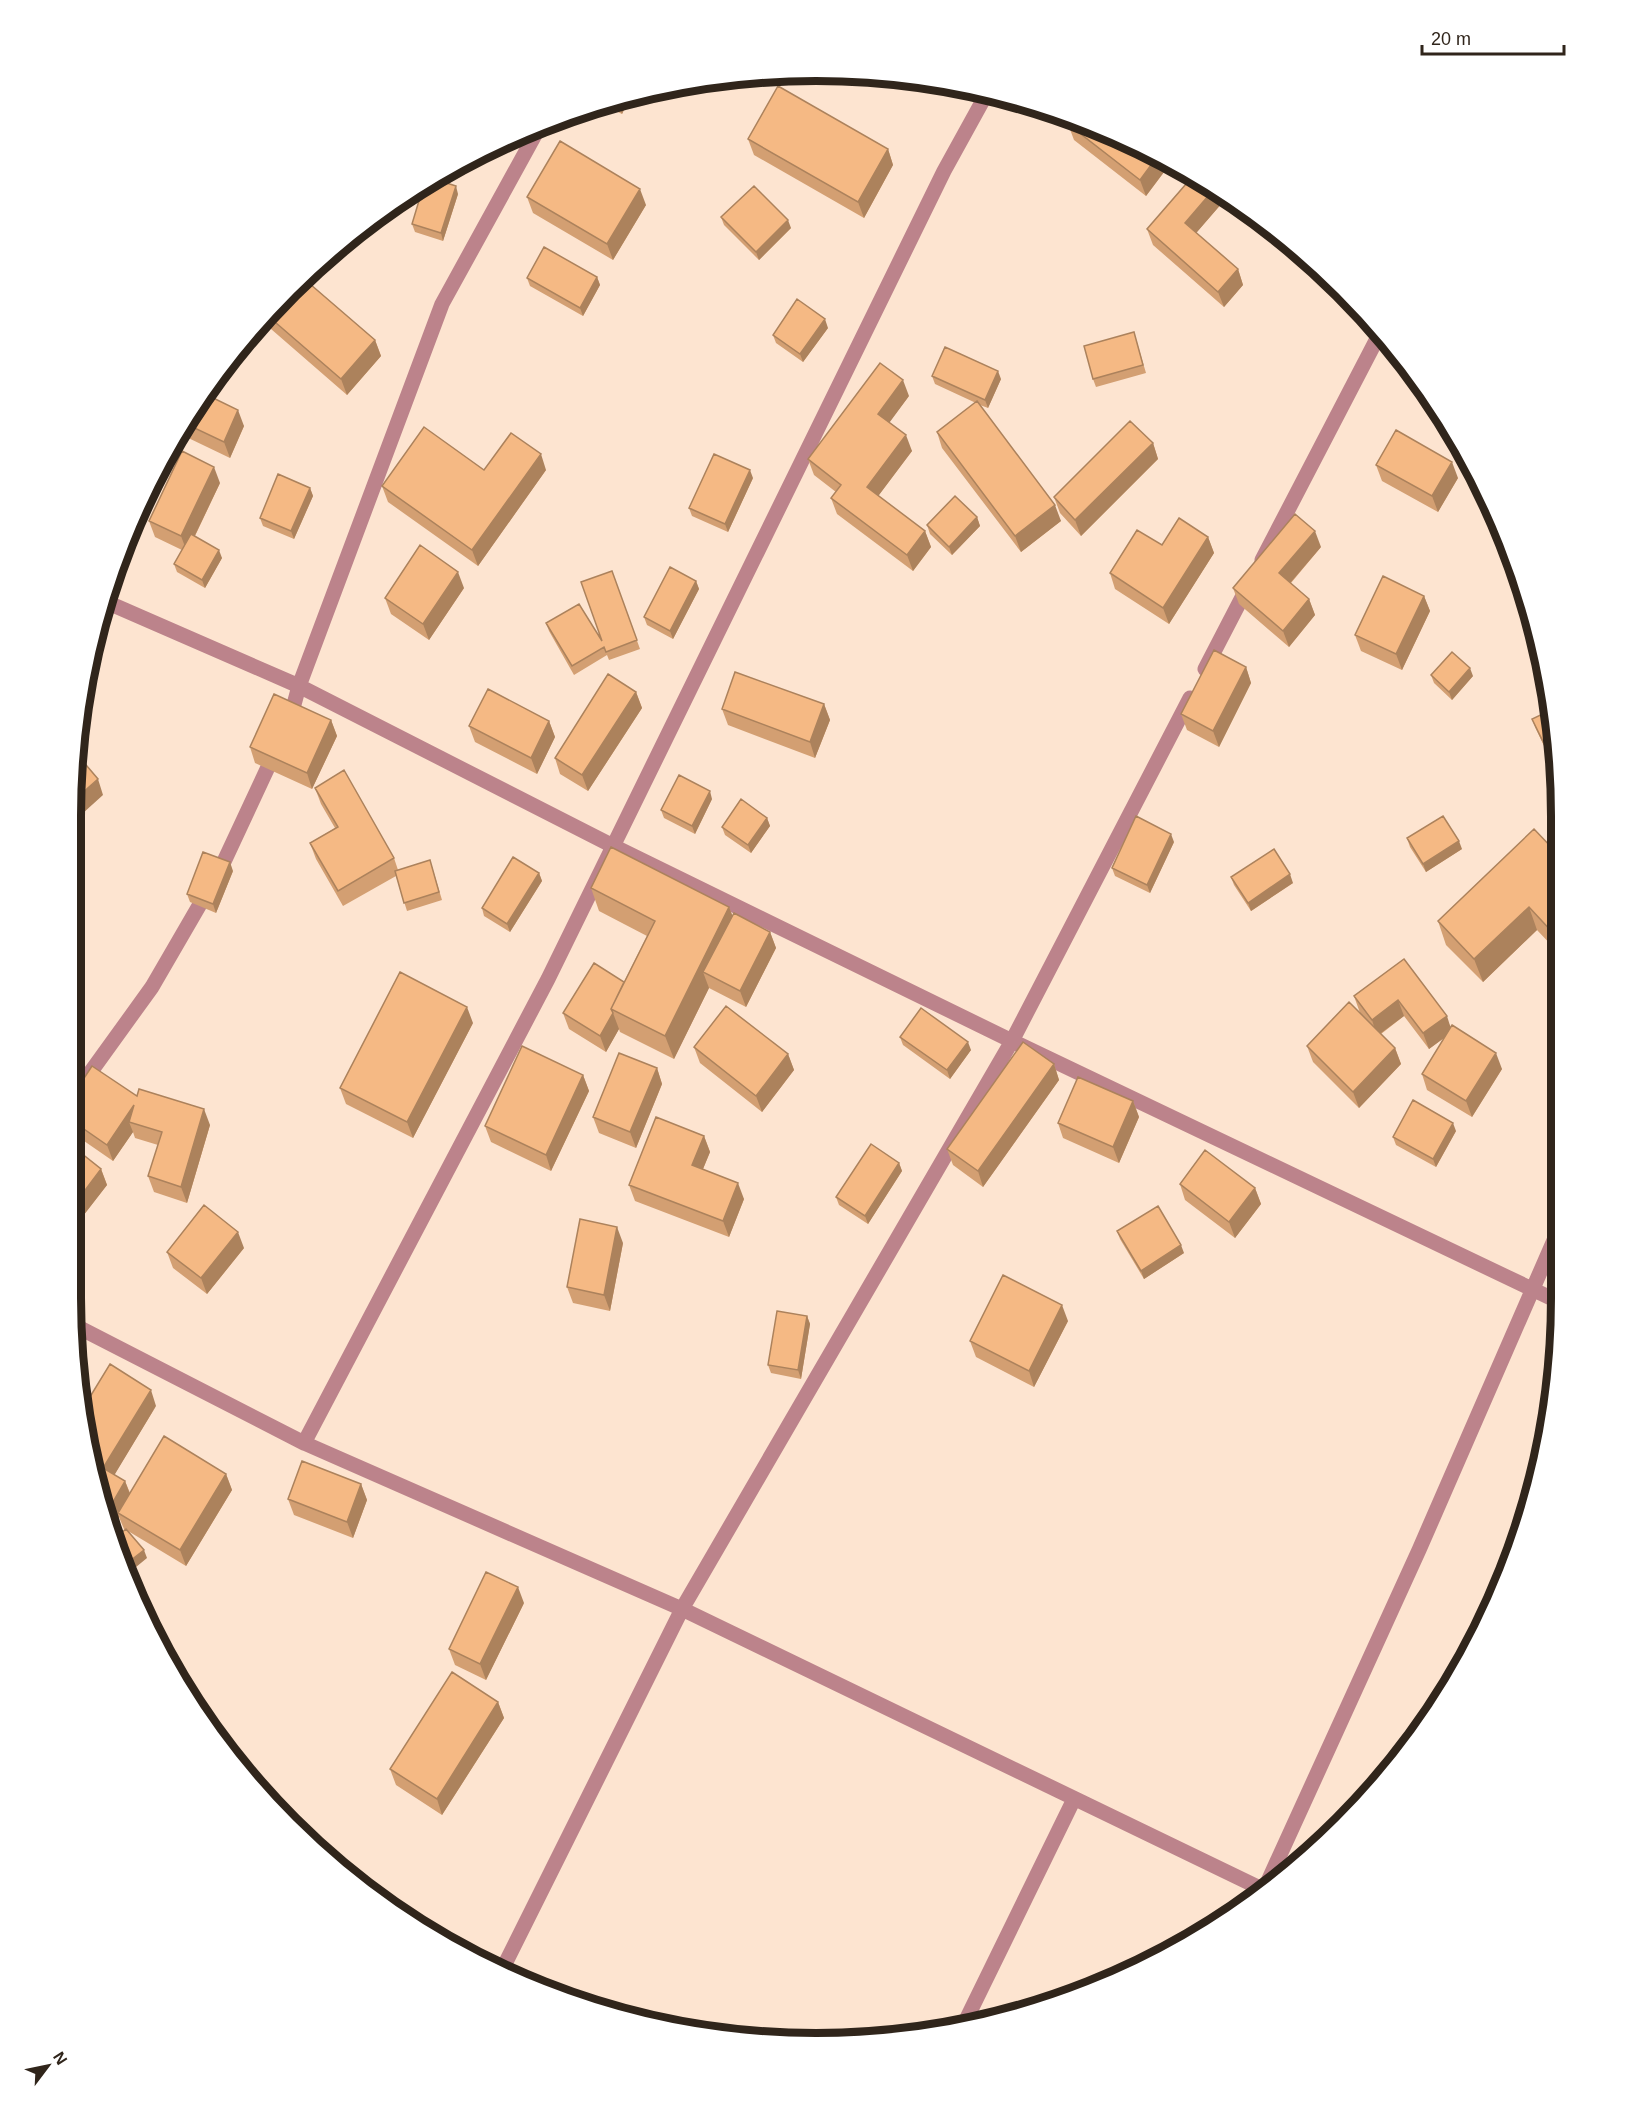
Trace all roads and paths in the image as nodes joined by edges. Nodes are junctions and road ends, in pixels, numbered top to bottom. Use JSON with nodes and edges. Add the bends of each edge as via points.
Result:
{"nodes":[{"id":1,"x":983,"y":101,"type":"edge"},
{"id":2,"x":533,"y":138,"type":"edge"},
{"id":3,"x":1376,"y":340,"type":"edge"},
{"id":4,"x":112,"y":605,"type":"edge"},
{"id":5,"x":299,"y":686,"type":"junction"},
{"id":6,"x":613,"y":846,"type":"junction"},
{"id":7,"x":1012,"y":1041,"type":"junction"},
{"id":8,"x":81,"y":1085,"type":"edge"},
{"id":9,"x":1551,"y":1247,"type":"edge"},
{"id":10,"x":1532,"y":1290,"type":"junction"},
{"id":11,"x":1551,"y":1298,"type":"edge"},
{"id":12,"x":82,"y":1329,"type":"edge"},
{"id":13,"x":304,"y":1443,"type":"junction"},
{"id":14,"x":681,"y":1609,"type":"junction"},
{"id":15,"x":1074,"y":1799,"type":"junction"},
{"id":16,"x":1271,"y":1875,"type":"edge"},
{"id":17,"x":1256,"y":1886,"type":"edge"},
{"id":18,"x":505,"y":1963,"type":"edge"},
{"id":19,"x":967,"y":2017,"type":"edge"}],
"edges":[{"from":1,"to":6,"type":"street","via":[[944,171]]},
{"from":2,"to":5,"type":"street","via":[[442,304]]},
{"from":3,"to":7,"type":"street"},
{"from":4,"to":5,"type":"street"},
{"from":5,"to":6,"type":"street"},
{"from":5,"to":8,"type":"street","via":[[288,724],[221,868],[152,987]]},
{"from":6,"to":7,"type":"street"},
{"from":6,"to":13,"type":"street"},
{"from":7,"to":10,"type":"street"},
{"from":7,"to":14,"type":"street"},
{"from":9,"to":10,"type":"street"},
{"from":10,"to":11,"type":"street"},
{"from":10,"to":16,"type":"street"},
{"from":12,"to":13,"type":"street"},
{"from":13,"to":14,"type":"street"},
{"from":14,"to":15,"type":"street"},
{"from":14,"to":18,"type":"street"},
{"from":15,"to":17,"type":"street"},
{"from":15,"to":19,"type":"street"}]}
